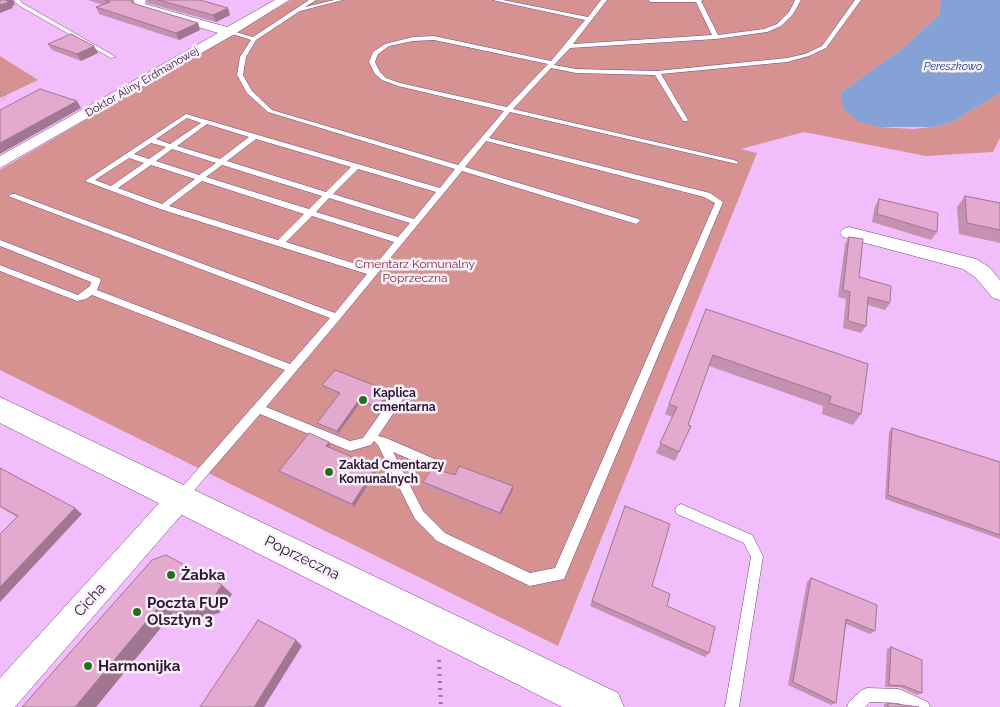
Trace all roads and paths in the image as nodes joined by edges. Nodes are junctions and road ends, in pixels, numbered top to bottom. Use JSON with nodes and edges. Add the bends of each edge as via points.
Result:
{"nodes":[{"id":1,"x":17,"y":0,"type":"edge"},
{"id":2,"x":140,"y":0,"type":"edge"},
{"id":3,"x":284,"y":0,"type":"edge"},
{"id":4,"x":312,"y":0,"type":"edge"},
{"id":5,"x":340,"y":0,"type":"edge"},
{"id":6,"x":495,"y":0,"type":"edge"},
{"id":7,"x":604,"y":0,"type":"edge"},
{"id":8,"x":651,"y":0,"type":"edge"},
{"id":9,"x":699,"y":0,"type":"edge"},
{"id":10,"x":798,"y":0,"type":"edge"},
{"id":11,"x":858,"y":0,"type":"edge"},
{"id":12,"x":292,"y":12,"type":"junction"},
{"id":13,"x":588,"y":18,"type":"junction"},
{"id":14,"x":229,"y":32,"type":"junction"},
{"id":15,"x":716,"y":37,"type":"junction"},
{"id":16,"x":254,"y":39,"type":"junction"},
{"id":17,"x":568,"y":46,"type":"junction"},
{"id":18,"x":113,"y":57,"type":"dead end"},
{"id":19,"x":551,"y":64,"type":"junction"},
{"id":20,"x":657,"y":73,"type":"junction"},
{"id":21,"x":0,"y":92,"type":"edge"},
{"id":22,"x":0,"y":102,"type":"edge"},
{"id":23,"x":509,"y":109,"type":"junction"},
{"id":24,"x":685,"y":120,"type":"dead end"},
{"id":25,"x":206,"y":122,"type":"junction"},
{"id":26,"x":255,"y":136,"type":"junction"},
{"id":27,"x":486,"y":139,"type":"junction"},
{"id":28,"x":150,"y":140,"type":"junction"},
{"id":29,"x":172,"y":147,"type":"junction"},
{"id":30,"x":128,"y":155,"type":"junction"},
{"id":31,"x":151,"y":162,"type":"junction"},
{"id":32,"x":221,"y":162,"type":"junction"},
{"id":33,"x":734,"y":162,"type":"dead end"},
{"id":34,"x":0,"y":163,"type":"edge"},
{"id":35,"x":355,"y":167,"type":"junction"},
{"id":36,"x":461,"y":170,"type":"junction"},
{"id":37,"x":202,"y":177,"type":"junction"},
{"id":38,"x":112,"y":189,"type":"junction"},
{"id":39,"x":442,"y":191,"type":"junction"},
{"id":40,"x":327,"y":195,"type":"junction"},
{"id":41,"x":12,"y":196,"type":"dead end"},
{"id":42,"x":163,"y":207,"type":"junction"},
{"id":43,"x":310,"y":212,"type":"junction"},
{"id":44,"x":636,"y":221,"type":"dead end"},
{"id":45,"x":416,"y":222,"type":"junction"},
{"id":46,"x":849,"y":233,"type":"dead end"},
{"id":47,"x":400,"y":241,"type":"junction"},
{"id":48,"x":0,"y":244,"type":"edge"},
{"id":49,"x":279,"y":244,"type":"junction"},
{"id":50,"x":0,"y":268,"type":"edge"},
{"id":51,"x":374,"y":273,"type":"junction"},
{"id":52,"x":91,"y":291,"type":"junction"},
{"id":53,"x":1000,"y":293,"type":"edge"},
{"id":54,"x":337,"y":317,"type":"junction"},
{"id":55,"x":292,"y":369,"type":"junction"},
{"id":56,"x":399,"y":396,"type":"dead end"},
{"id":57,"x":258,"y":408,"type":"junction"},
{"id":58,"x":0,"y":409,"type":"edge"},
{"id":59,"x":377,"y":439,"type":"junction"},
{"id":60,"x":436,"y":465,"type":"dead end"},
{"id":61,"x":180,"y":498,"type":"junction"},
{"id":62,"x":681,"y":510,"type":"dead end"},
{"id":63,"x":439,"y":660,"type":"dead end"},
{"id":64,"x":0,"y":701,"type":"edge"},
{"id":65,"x":580,"y":701,"type":"edge"},
{"id":66,"x":441,"y":707,"type":"edge"},
{"id":67,"x":732,"y":707,"type":"edge"},
{"id":68,"x":854,"y":707,"type":"edge"},
{"id":69,"x":923,"y":707,"type":"edge"}],
"edges":[{"from":1,"to":18,"type":"lane"},
{"from":2,"to":14,"type":"street","via":[[139,6]]},
{"from":3,"to":14,"type":"street","name":"Doktor Aliny Erdmanowej"},
{"from":4,"to":12,"type":"lane"},
{"from":5,"to":12,"type":"lane"},
{"from":6,"to":13,"type":"lane"},
{"from":7,"to":13,"type":"lane"},
{"from":8,"to":9,"type":"lane"},
{"from":9,"to":15,"type":"lane"},
{"from":10,"to":15,"type":"lane","via":[[779,25],[765,31]]},
{"from":11,"to":20,"type":"lane","via":[[824,47],[807,55],[787,60]]},
{"from":12,"to":16,"type":"lane"},
{"from":13,"to":17,"type":"lane"},
{"from":14,"to":16,"type":"lane"},
{"from":14,"to":34,"type":"street","name":"Doktor Aliny Erdmanowej"},
{"from":15,"to":17,"type":"lane"},
{"from":16,"to":36,"type":"lane","via":[[242,57],[240,75],[249,92],[270,111]]},
{"from":17,"to":19,"type":"lane"},
{"from":19,"to":20,"type":"lane","via":[[576,71]]},
{"from":19,"to":23,"type":"lane"},
{"from":19,"to":23,"type":"lane","via":[[434,38],[387,45],[375,53],[372,62],[384,79]]},
{"from":20,"to":24,"type":"lane"},
{"from":21,"to":22,"type":"path","via":[[7,95]]},
{"from":23,"to":27,"type":"lane"},
{"from":23,"to":33,"type":"lane"},
{"from":25,"to":26,"type":"lane"},
{"from":25,"to":28,"type":"lane","via":[[186,116]]},
{"from":25,"to":29,"type":"lane"},
{"from":26,"to":32,"type":"lane"},
{"from":26,"to":35,"type":"lane","via":[[351,163]]},
{"from":27,"to":36,"type":"lane"},
{"from":27,"to":59,"type":"lane","via":[[707,195],[718,202],[559,574],[530,580],[441,537],[419,515]]},
{"from":28,"to":29,"type":"lane"},
{"from":28,"to":30,"type":"lane"},
{"from":29,"to":31,"type":"lane"},
{"from":29,"to":32,"type":"lane"},
{"from":30,"to":31,"type":"lane"},
{"from":30,"to":38,"type":"lane","via":[[89,181]]},
{"from":31,"to":37,"type":"lane"},
{"from":31,"to":38,"type":"lane"},
{"from":32,"to":37,"type":"lane"},
{"from":32,"to":40,"type":"lane"},
{"from":35,"to":39,"type":"lane"},
{"from":35,"to":40,"type":"lane"},
{"from":36,"to":39,"type":"lane"},
{"from":36,"to":44,"type":"lane"},
{"from":37,"to":42,"type":"lane"},
{"from":37,"to":43,"type":"lane"},
{"from":38,"to":42,"type":"lane"},
{"from":39,"to":45,"type":"lane"},
{"from":40,"to":43,"type":"lane"},
{"from":40,"to":45,"type":"lane"},
{"from":41,"to":54,"type":"lane"},
{"from":42,"to":49,"type":"lane"},
{"from":43,"to":47,"type":"lane"},
{"from":43,"to":49,"type":"lane"},
{"from":45,"to":47,"type":"lane"},
{"from":46,"to":53,"type":"street","via":[[969,264],[982,272]]},
{"from":47,"to":51,"type":"lane"},
{"from":48,"to":52,"type":"lane","via":[[96,280]]},
{"from":49,"to":51,"type":"lane"},
{"from":50,"to":52,"type":"lane","via":[[77,298]]},
{"from":51,"to":54,"type":"lane"},
{"from":52,"to":55,"type":"lane"},
{"from":54,"to":55,"type":"lane"},
{"from":55,"to":57,"type":"lane"},
{"from":56,"to":59,"type":"lane"},
{"from":57,"to":59,"type":"lane","via":[[350,446]]},
{"from":57,"to":61,"type":"lane"},
{"from":58,"to":61,"type":"street","name":"Poprzeczna"},
{"from":59,"to":60,"type":"lane"},
{"from":61,"to":64,"type":"street","name":"Cicha"},
{"from":61,"to":65,"type":"street","name":"Poprzeczna"},
{"from":62,"to":67,"type":"lane","via":[[748,539],[757,556]]},
{"from":63,"to":66,"type":"path"},
{"from":68,"to":69,"type":"lane","via":[[867,695],[898,696]]}]}
